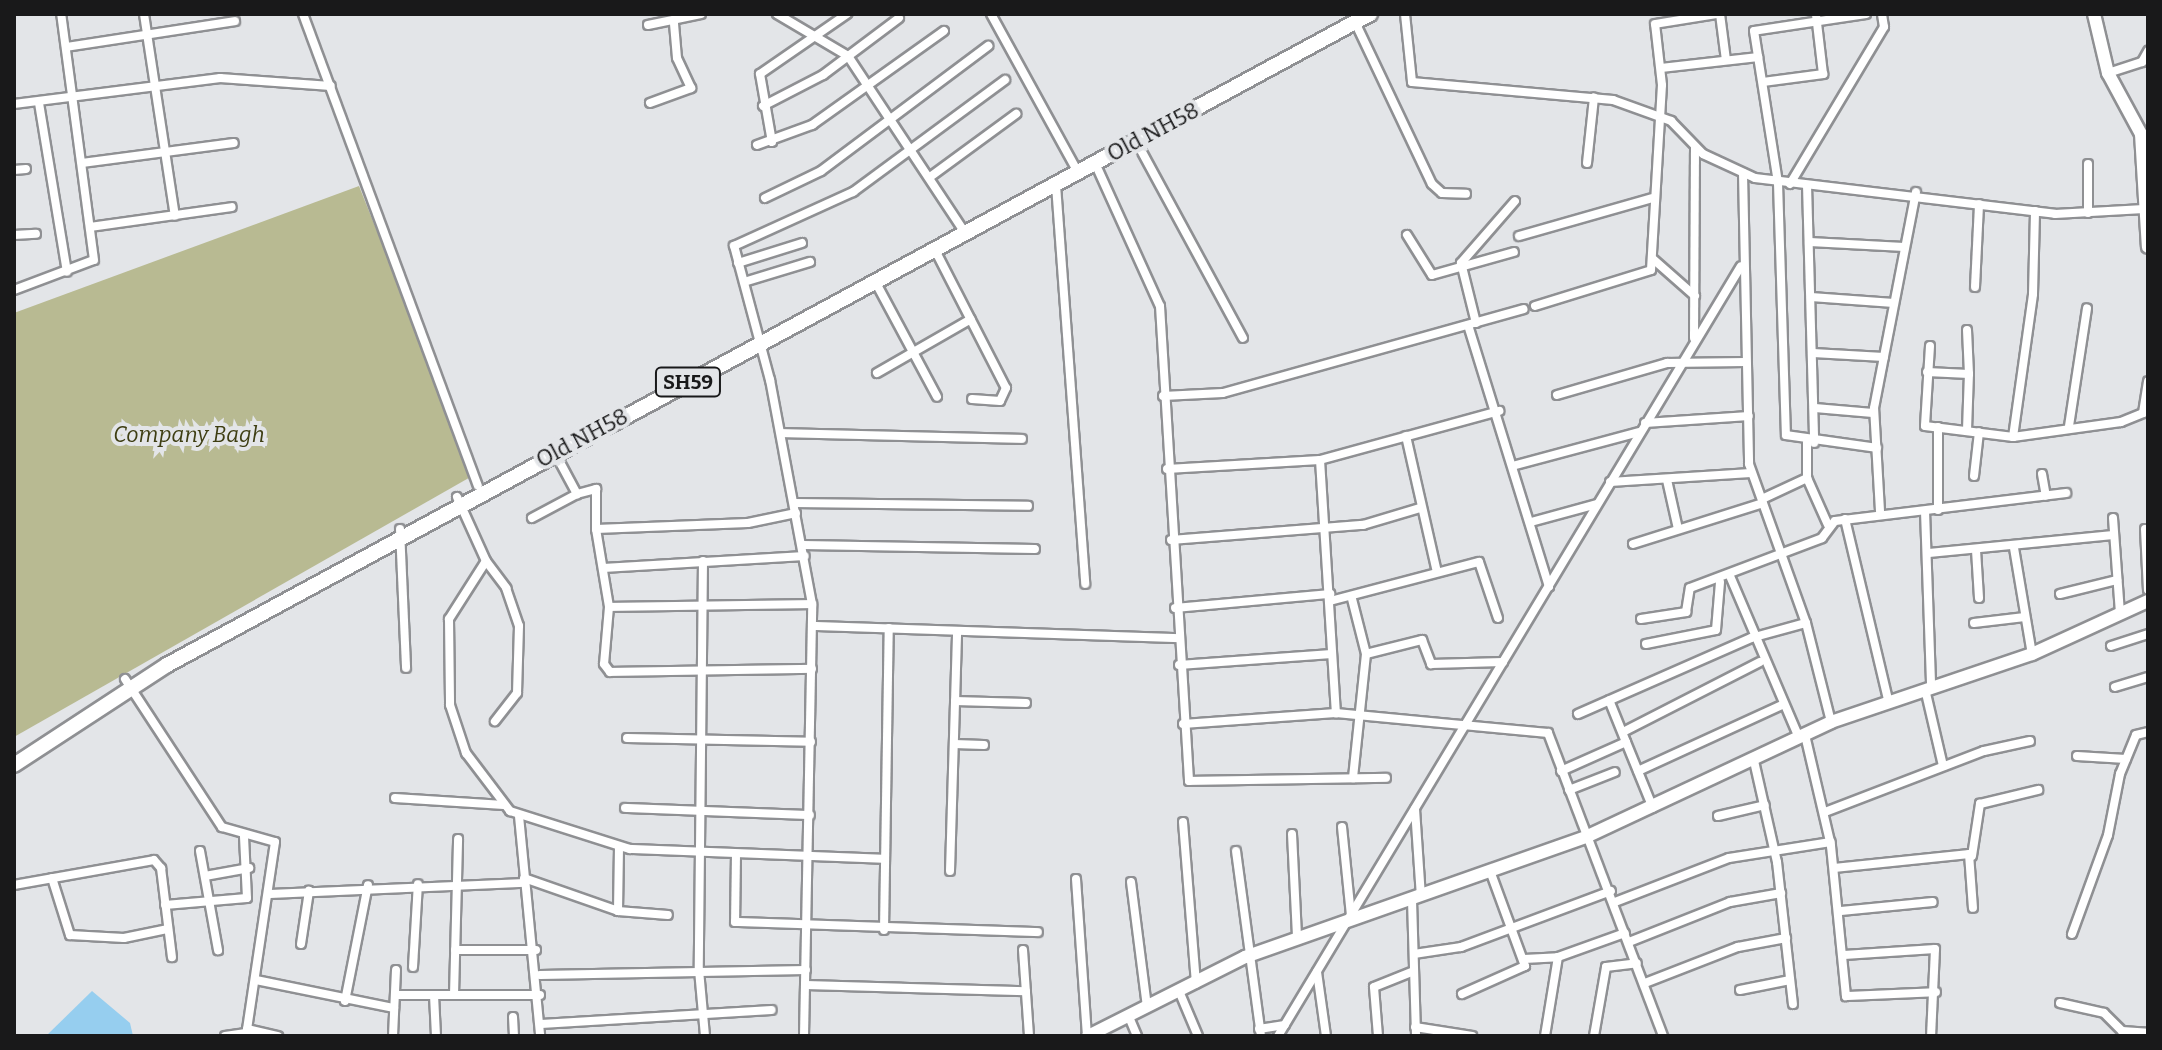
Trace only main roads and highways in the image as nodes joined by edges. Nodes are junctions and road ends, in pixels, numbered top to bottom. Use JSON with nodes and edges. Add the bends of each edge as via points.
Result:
{"nodes":[{"id":1,"x":1370,"y":14,"type":"edge"},
{"id":2,"x":1356,"y":18,"type":"edge"},
{"id":3,"x":965,"y":232,"type":"junction"},
{"id":4,"x":761,"y":339,"type":"junction"},
{"id":5,"x":548,"y":454,"type":"junction"},
{"id":6,"x":458,"y":500,"type":"junction"},
{"id":7,"x":87,"y":709,"type":"junction"},
{"id":8,"x":14,"y":756,"type":"edge"},
{"id":9,"x":14,"y":765,"type":"edge"}],
"edges":[{"from":1,"to":2,"type":"main road","name":"Old NH58","number":"SH59"},
{"from":2,"to":3,"type":"main road","name":"Old NH58","number":"SH59"},
{"from":2,"to":3,"type":"main road","name":"Old NH58","number":"SH59","via":[[1075,167]]},
{"from":3,"to":4,"type":"main road","name":"Old NH58","number":"SH59"},
{"from":3,"to":4,"type":"main road","name":"Old NH58","number":"SH59"},
{"from":4,"to":5,"type":"main road","name":"Old NH58","number":"SH59"},
{"from":5,"to":6,"type":"main road","name":"Old NH58","number":"SH59"},
{"from":5,"to":6,"type":"main road","name":"Old NH58","number":"SH59"},
{"from":6,"to":7,"type":"main road","name":"Old NH58","number":"SH59"},
{"from":7,"to":8,"type":"main road","name":"Old NH58","number":"SH59"},
{"from":7,"to":9,"type":"main road","name":"Old NH58","number":"SH59"}]}
